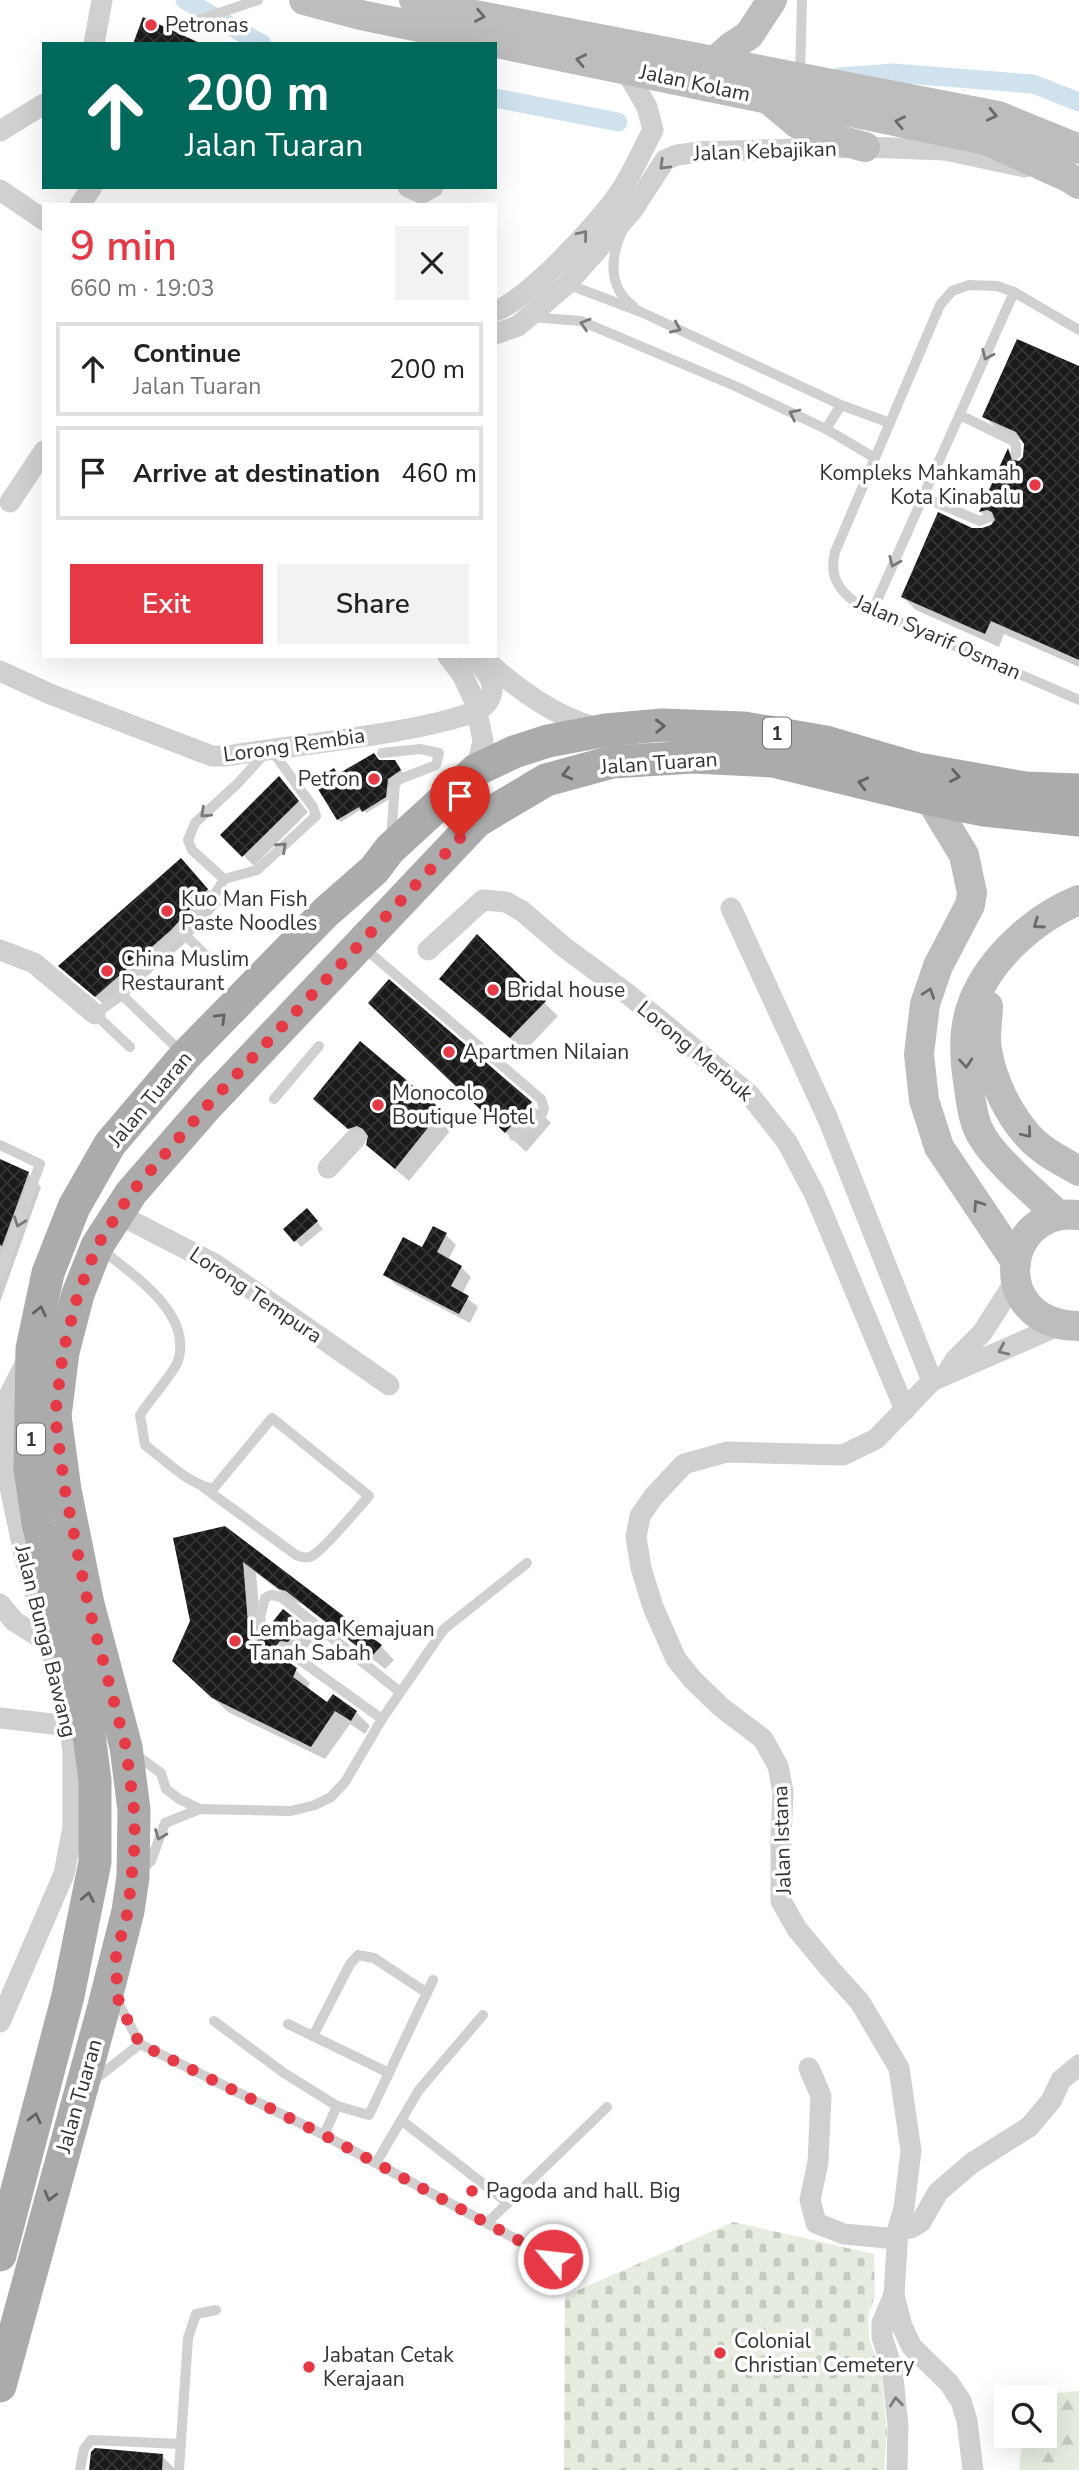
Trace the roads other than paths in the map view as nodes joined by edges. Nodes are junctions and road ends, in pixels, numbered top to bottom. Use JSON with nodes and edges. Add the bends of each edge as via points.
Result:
{"nodes":[{"id":1,"x":102,"y":0,"type":"edge"},
{"id":2,"x":258,"y":0,"type":"edge"},
{"id":3,"x":304,"y":0,"type":"edge"},
{"id":4,"x":331,"y":0,"type":"edge"},
{"id":5,"x":414,"y":0,"type":"edge"},
{"id":6,"x":772,"y":0,"type":"edge"},
{"id":7,"x":802,"y":0,"type":"edge"},
{"id":8,"x":361,"y":15,"type":"junction"},
{"id":9,"x":198,"y":20,"type":"dead end"},
{"id":10,"x":749,"y":35,"type":"junction"},
{"id":11,"x":94,"y":42,"type":"edge"},
{"id":12,"x":493,"y":42,"type":"edge"},
{"id":13,"x":497,"y":43,"type":"edge"},
{"id":14,"x":713,"y":62,"type":"junction"},
{"id":15,"x":625,"y":69,"type":"junction"},
{"id":16,"x":757,"y":71,"type":"junction"},
{"id":17,"x":799,"y":78,"type":"junction"},
{"id":18,"x":768,"y":99,"type":"junction"},
{"id":19,"x":42,"y":105,"type":"edge"},
{"id":20,"x":818,"y":106,"type":"junction"},
{"id":21,"x":0,"y":131,"type":"edge"},
{"id":22,"x":1079,"y":146,"type":"edge"},
{"id":23,"x":864,"y":148,"type":"junction"},
{"id":24,"x":1074,"y":181,"type":"edge"},
{"id":25,"x":413,"y":189,"type":"edge"},
{"id":26,"x":429,"y":189,"type":"edge"},
{"id":27,"x":0,"y":190,"type":"edge"},
{"id":28,"x":632,"y":211,"type":"junction"},
{"id":29,"x":42,"y":219,"type":"edge"},
{"id":30,"x":567,"y":284,"type":"junction"},
{"id":31,"x":1014,"y":292,"type":"junction"},
{"id":32,"x":515,"y":301,"type":"junction"},
{"id":33,"x":497,"y":310,"type":"edge"},
{"id":34,"x":641,"y":312,"type":"junction"},
{"id":35,"x":530,"y":317,"type":"junction"},
{"id":36,"x":1079,"y":330,"type":"edge"},
{"id":37,"x":497,"y":333,"type":"edge"},
{"id":38,"x":841,"y":405,"type":"junction"},
{"id":39,"x":960,"y":415,"type":"junction"},
{"id":40,"x":890,"y":423,"type":"junction"},
{"id":41,"x":826,"y":429,"type":"junction"},
{"id":42,"x":42,"y":453,"type":"edge"},
{"id":43,"x":1016,"y":454,"type":"dead end"},
{"id":44,"x":875,"y":458,"type":"junction"},
{"id":45,"x":923,"y":497,"type":"junction"},
{"id":46,"x":10,"y":502,"type":"dead end"},
{"id":47,"x":987,"y":518,"type":"dead end"},
{"id":48,"x":872,"y":612,"type":"junction"},
{"id":49,"x":449,"y":658,"type":"edge"},
{"id":50,"x":476,"y":658,"type":"edge"},
{"id":51,"x":483,"y":658,"type":"edge"},
{"id":52,"x":0,"y":671,"type":"edge"},
{"id":53,"x":1079,"y":700,"type":"edge"},
{"id":54,"x":476,"y":712,"type":"junction"},
{"id":55,"x":606,"y":730,"type":"junction"},
{"id":56,"x":270,"y":748,"type":"junction"},
{"id":57,"x":382,"y":753,"type":"dead end"},
{"id":58,"x":476,"y":770,"type":"junction"},
{"id":59,"x":1079,"y":790,"type":"edge"},
{"id":60,"x":930,"y":799,"type":"junction"},
{"id":61,"x":1079,"y":820,"type":"edge"},
{"id":62,"x":390,"y":849,"type":"junction"},
{"id":63,"x":224,"y":879,"type":"junction"},
{"id":64,"x":1079,"y":900,"type":"edge"},
{"id":65,"x":731,"y":908,"type":"dead end"},
{"id":66,"x":180,"y":930,"type":"junction"},
{"id":67,"x":361,"y":945,"type":"junction"},
{"id":68,"x":0,"y":950,"type":"edge"},
{"id":69,"x":428,"y":950,"type":"dead end"},
{"id":70,"x":1001,"y":955,"type":"junction"},
{"id":71,"x":214,"y":963,"type":"dead end"},
{"id":72,"x":122,"y":995,"type":"junction"},
{"id":73,"x":95,"y":1014,"type":"junction"},
{"id":74,"x":319,"y":1046,"type":"dead end"},
{"id":75,"x":130,"y":1047,"type":"dead end"},
{"id":76,"x":184,"y":1056,"type":"junction"},
{"id":77,"x":274,"y":1099,"type":"dead end"},
{"id":78,"x":514,"y":1136,"type":"dead end"},
{"id":79,"x":355,"y":1139,"type":"dead end"},
{"id":80,"x":0,"y":1145,"type":"edge"},
{"id":81,"x":328,"y":1168,"type":"dead end"},
{"id":82,"x":1079,"y":1171,"type":"edge"},
{"id":83,"x":118,"y":1214,"type":"junction"},
{"id":84,"x":1068,"y":1215,"type":"edge"},
{"id":85,"x":97,"y":1246,"type":"junction"},
{"id":86,"x":1016,"y":1271,"type":"junction"},
{"id":87,"x":0,"y":1274,"type":"edge"},
{"id":88,"x":1069,"y":1325,"type":"edge"},
{"id":89,"x":32,"y":1349,"type":"junction"},
{"id":90,"x":939,"y":1378,"type":"junction"},
{"id":91,"x":388,"y":1385,"type":"dead end"},
{"id":92,"x":905,"y":1410,"type":"junction"},
{"id":93,"x":3,"y":1411,"type":"edge"},
{"id":94,"x":203,"y":1487,"type":"junction"},
{"id":95,"x":527,"y":1563,"type":"dead end"},
{"id":96,"x":0,"y":1604,"type":"edge"},
{"id":97,"x":264,"y":1632,"type":"dead end"},
{"id":98,"x":50,"y":1644,"type":"junction"},
{"id":99,"x":282,"y":1648,"type":"dead end"},
{"id":100,"x":400,"y":1692,"type":"junction"},
{"id":101,"x":0,"y":1718,"type":"edge"},
{"id":102,"x":382,"y":1719,"type":"junction"},
{"id":103,"x":70,"y":1726,"type":"junction"},
{"id":104,"x":126,"y":1747,"type":"junction"},
{"id":105,"x":200,"y":1809,"type":"junction"},
{"id":106,"x":134,"y":1810,"type":"junction"},
{"id":107,"x":94,"y":1862,"type":"junction"},
{"id":108,"x":133,"y":1877,"type":"junction"},
{"id":109,"x":116,"y":1955,"type":"junction"},
{"id":110,"x":433,"y":1980,"type":"dead end"},
{"id":111,"x":427,"y":1993,"type":"junction"},
{"id":112,"x":483,"y":2015,"type":"dead end"},
{"id":113,"x":214,"y":2021,"type":"dead end"},
{"id":114,"x":0,"y":2022,"type":"edge"},
{"id":115,"x":288,"y":2024,"type":"dead end"},
{"id":116,"x":313,"y":2036,"type":"junction"},
{"id":117,"x":140,"y":2044,"type":"junction"},
{"id":118,"x":1079,"y":2065,"type":"edge"},
{"id":119,"x":809,"y":2068,"type":"dead end"},
{"id":120,"x":389,"y":2073,"type":"junction"},
{"id":121,"x":337,"y":2106,"type":"junction"},
{"id":122,"x":607,"y":2107,"type":"dead end"},
{"id":123,"x":74,"y":2111,"type":"junction"},
{"id":124,"x":401,"y":2120,"type":"junction"},
{"id":125,"x":324,"y":2135,"type":"junction"},
{"id":126,"x":376,"y":2163,"type":"junction"},
{"id":127,"x":8,"y":2187,"type":"edge"},
{"id":128,"x":508,"y":2203,"type":"junction"},
{"id":129,"x":487,"y":2223,"type":"junction"},
{"id":130,"x":897,"y":2234,"type":"junction"},
{"id":131,"x":0,"y":2255,"type":"edge"},
{"id":132,"x":33,"y":2257,"type":"junction"},
{"id":133,"x":575,"y":2271,"type":"dead end"},
{"id":134,"x":894,"y":2295,"type":"junction"},
{"id":135,"x":216,"y":2310,"type":"dead end"},
{"id":136,"x":0,"y":2321,"type":"edge"},
{"id":137,"x":0,"y":2386,"type":"edge"},
{"id":138,"x":181,"y":2444,"type":"junction"},
{"id":139,"x":80,"y":2470,"type":"edge"},
{"id":140,"x":179,"y":2470,"type":"edge"},
{"id":141,"x":897,"y":2470,"type":"edge"},
{"id":142,"x":973,"y":2470,"type":"edge"}],
"edges":[{"from":1,"to":11,"type":"street"},
{"from":2,"to":9,"type":"lane"},
{"from":3,"to":8,"type":"main road","name":"Jalan Kolam"},
{"from":4,"to":8,"type":"main road"},
{"from":5,"to":14,"type":"main road","name":"Jalan Kolam","one_way":true},
{"from":6,"to":10,"type":"main road"},
{"from":7,"to":17,"type":"lane"},
{"from":12,"to":8,"type":"main road","name":"Jalan Kolam","one_way":true},
{"from":10,"to":14,"type":"main road"},
{"from":10,"to":16,"type":"main road"},
{"from":15,"to":13,"type":"main road","name":"Jalan Kolam","one_way":true},
{"from":14,"to":16,"type":"main road","name":"Jalan Kolam"},
{"from":14,"to":20,"type":"main road","via":[[722,79],[812,96]]},
{"from":15,"to":18,"type":"main road","name":"Jalan Kolam"},
{"from":32,"to":15,"type":"street","one_way":true,"via":[[563,258],[621,190],[653,130],[647,107]]},
{"from":16,"to":17,"type":"main road","name":"Jalan Kolam"},
{"from":17,"to":22,"type":"main road","name":"Jalan Kolam","one_way":true,"via":[[998,116]]},
{"from":18,"to":20,"type":"main road","name":"Jalan Kolam"},
{"from":18,"to":23,"type":"main road","via":[[798,124]]},
{"from":19,"to":21,"type":"street"},
{"from":24,"to":20,"type":"main road","name":"Jalan Kolam","one_way":true,"via":[[986,140]]},
{"from":23,"to":24,"type":"street","name":"Jalan Kebajikan","via":[[945,150]]},
{"from":23,"to":28,"type":"street","name":"Jalan Kebajikan","one_way":true,"via":[[677,155],[665,160]]},
{"from":25,"to":26,"type":"street","via":[[422,193]]},
{"from":27,"to":29,"type":"street"},
{"from":28,"to":30,"type":"street","name":"Jalan Kebajikan"},
{"from":28,"to":34,"type":"lane","via":[[614,250],[613,267],[623,298]]},
{"from":30,"to":32,"type":"street","via":[[551,284]]},
{"from":30,"to":34,"type":"lane"},
{"from":30,"to":35,"type":"street","name":"Jalan Kebajikan"},
{"from":31,"to":36,"type":"lane","name":"Jalan Syarif Osman"},
{"from":31,"to":39,"type":"lane","one_way":true},
{"from":31,"to":40,"type":"lane","name":"Jalan Syarif Osman","via":[[969,285],[952,291],[940,305]]},
{"from":32,"to":33,"type":"street"},
{"from":34,"to":38,"type":"lane","one_way":true},
{"from":35,"to":37,"type":"street","name":"Jalan Kebajikan","via":[[518,327]]},
{"from":41,"to":35,"type":"lane","one_way":true,"via":[[581,321]]},
{"from":38,"to":40,"type":"lane"},
{"from":38,"to":41,"type":"lane"},
{"from":39,"to":43,"type":"lane","via":[[1013,441]]},
{"from":39,"to":45,"type":"lane"},
{"from":40,"to":44,"type":"lane","name":"Jalan Syarif Osman"},
{"from":41,"to":44,"type":"lane"},
{"from":42,"to":46,"type":"street"},
{"from":44,"to":48,"type":"lane","name":"Jalan Syarif Osman","via":[[832,566],[842,592]]},
{"from":45,"to":47,"type":"lane","via":[[980,521]]},
{"from":45,"to":48,"type":"lane","one_way":true},
{"from":48,"to":53,"type":"lane","name":"Jalan Syarif Osman"},
{"from":49,"to":54,"type":"street","via":[[470,689]]},
{"from":50,"to":54,"type":"street","via":[[491,677],[493,689]]},
{"from":51,"to":55,"type":"street","via":[[547,707]]},
{"from":52,"to":56,"type":"street","name":"Lorong Rembia","via":[[212,756]]},
{"from":54,"to":56,"type":"street","name":"Lorong Rembia","via":[[421,727]]},
{"from":54,"to":58,"type":"street","via":[[483,741]]},
{"from":55,"to":58,"type":"main road","name":"Jalan Tuaran","number":"1","via":[[548,741]]},
{"from":55,"to":59,"type":"main road","name":"Jalan Tuaran","number":"1","one_way":true,"via":[[662,725],[744,728],[826,742],[918,769],[1025,788]]},
{"from":56,"to":63,"type":"lane","one_way":true,"via":[[195,823],[188,840],[192,850]]},
{"from":63,"to":56,"type":"lane","one_way":true,"via":[[257,870],[316,816]]},
{"from":57,"to":62,"type":"lane","via":[[439,753],[436,765],[395,783]]},
{"from":58,"to":62,"type":"main road","name":"Jalan Tuaran","number":"1"},
{"from":60,"to":61,"type":"main road","name":"Jalan Tuaran","number":"1"},
{"from":60,"to":67,"type":"main road","name":"Jalan Tuaran","number":"1","one_way":true,"via":[[773,761],[693,757],[612,762],[546,780],[477,821]]},
{"from":86,"to":60,"type":"main road","one_way":true,"via":[[939,1147],[924,1100],[919,1054],[925,1004],[972,893],[964,855]]},
{"from":76,"to":62,"type":"main road","name":"Jalan Tuaran","number":"1","one_way":true},
{"from":63,"to":66,"type":"lane"},
{"from":64,"to":70,"type":"main road","one_way":true,"via":[[1034,925]]},
{"from":65,"to":90,"type":"street"},
{"from":66,"to":71,"type":"lane"},
{"from":66,"to":72,"type":"lane"},
{"from":67,"to":78,"type":"lane","via":[[541,1099],[544,1110],[540,1119]]},
{"from":67,"to":83,"type":"main road","name":"Jalan Tuaran","number":"1","via":[[206,1107]]},
{"from":68,"to":73,"type":"street","via":[[34,963]]},
{"from":69,"to":92,"type":"street","name":"Lorong Merbuk","via":[[483,900],[506,902],[749,1094],[787,1142],[815,1195]]},
{"from":70,"to":82,"type":"main road","one_way":true,"via":[[989,1001],[986,1048],[996,1082],[1030,1138]]},
{"from":70,"to":84,"type":"main road","one_way":true,"via":[[974,1001],[968,1025],[964,1056],[972,1112],[983,1138]]},
{"from":72,"to":73,"type":"lane"},
{"from":72,"to":76,"type":"lane"},
{"from":73,"to":75,"type":"lane"},
{"from":74,"to":77,"type":"lane"},
{"from":89,"to":76,"type":"main road","name":"Jalan Tuaran","number":"1","one_way":true,"via":[[48,1273],[74,1207],[110,1144]]},
{"from":79,"to":81,"type":"street"},
{"from":80,"to":87,"type":"lane","one_way":true,"via":[[40,1164]]},
{"from":83,"to":85,"type":"main road","name":"Jalan Tuaran","number":"1"},
{"from":83,"to":91,"type":"street","name":"Lorong Tempura","via":[[215,1264]]},
{"from":84,"to":86,"type":"main road","via":[[1040,1223],[1026,1236],[1017,1252]]},
{"from":85,"to":94,"type":"lane","via":[[167,1305],[181,1346],[178,1363],[141,1415],[145,1444]]},
{"from":85,"to":104,"type":"main road","name":"Jalan Tuaran","number":"1","via":[[63,1352],[55,1416],[88,1604]]},
{"from":86,"to":88,"type":"main road","via":[[1018,1289],[1028,1306],[1042,1318]]},
{"from":86,"to":90,"type":"street","name":"Jalan Istana","via":[[982,1333]]},
{"from":88,"to":90,"type":"street","name":"Jalan Istana","one_way":true},
{"from":89,"to":93,"type":"street","name":"Jalan Bunga Bawang"},
{"from":89,"to":107,"type":"main road","name":"Jalan Tuaran","number":"1","via":[[30,1469],[38,1524],[87,1720],[96,1780]]},
{"from":90,"to":92,"type":"street","name":"Jalan Istana"},
{"from":92,"to":130,"type":"street","name":"Jalan Istana","via":[[876,1439],[843,1455],[727,1452],[684,1464],[640,1516],[636,1537],[653,1607],[676,1659],[721,1707],[763,1739],[778,1766],[783,1792],[781,1901],[797,1929],[860,2002],[899,2068],[911,2151]]},
{"from":93,"to":98,"type":"street","name":"Jalan Bunga Bawang","via":[[7,1473],[26,1563]]},
{"from":94,"to":94,"type":"lane","via":[[213,1489],[272,1418],[369,1496],[322,1547],[304,1558]]},
{"from":95,"to":100,"type":"lane","via":[[444,1629]]},
{"from":96,"to":98,"type":"street","via":[[14,1621]]},
{"from":97,"to":100,"type":"lane","via":[[260,1617],[265,1598],[281,1597]]},
{"from":98,"to":103,"type":"street","name":"Jalan Bunga Bawang"},
{"from":99,"to":102,"type":"lane"},
{"from":100,"to":102,"type":"lane"},
{"from":101,"to":103,"type":"street"},
{"from":102,"to":105,"type":"lane","via":[[345,1782],[315,1805],[291,1811]]},
{"from":103,"to":114,"type":"street","name":"Jalan Bunga Bawang","via":[[73,1827],[64,1874]]},
{"from":104,"to":105,"type":"lane","via":[[161,1773],[166,1789]]},
{"from":104,"to":106,"type":"main road","name":"Jalan Tuaran","number":"1"},
{"from":105,"to":108,"type":"lane","one_way":true,"via":[[165,1823],[151,1861]]},
{"from":106,"to":107,"type":"main road"},
{"from":106,"to":108,"type":"main road","name":"Jalan Tuaran","number":"1"},
{"from":127,"to":107,"type":"main road","name":"Jalan Tuaran","number":"1","one_way":true,"via":[[68,1996]]},
{"from":108,"to":109,"type":"main road","name":"Jalan Tuaran","number":"1"},
{"from":109,"to":117,"type":"lane","via":[[119,2004]]},
{"from":109,"to":123,"type":"main road","name":"Jalan Tuaran","number":"1"},
{"from":110,"to":111,"type":"lane"},
{"from":111,"to":116,"type":"lane","via":[[374,1958],[358,1955]]},
{"from":111,"to":120,"type":"lane"},
{"from":112,"to":124,"type":"lane","via":[[419,2090]]},
{"from":113,"to":121,"type":"lane"},
{"from":115,"to":116,"type":"lane"},
{"from":116,"to":120,"type":"lane"},
{"from":117,"to":123,"type":"lane","via":[[89,2084]]},
{"from":117,"to":125,"type":"lane"},
{"from":118,"to":130,"type":"street","via":[[1061,2080],[1051,2101],[1029,2127],[972,2163],[938,2192],[921,2222]]},
{"from":119,"to":130,"type":"street","via":[[821,2096],[818,2162],[810,2200],[816,2223],[844,2234]]},
{"from":120,"to":121,"type":"lane","via":[[369,2115]]},
{"from":121,"to":125,"type":"lane"},
{"from":122,"to":128,"type":"lane"},
{"from":123,"to":132,"type":"main road","name":"Jalan Tuaran","number":"1","one_way":true},
{"from":124,"to":126,"type":"lane"},
{"from":124,"to":128,"type":"lane"},
{"from":125,"to":126,"type":"lane"},
{"from":126,"to":129,"type":"lane"},
{"from":127,"to":131,"type":"main road","name":"Jalan Tuaran","number":"1"},
{"from":128,"to":129,"type":"lane"},
{"from":129,"to":133,"type":"lane"},
{"from":130,"to":134,"type":"street","name":"Jalan Istana"},
{"from":132,"to":136,"type":"main road","via":[[15,2276]]},
{"from":132,"to":137,"type":"main road","name":"Jalan Tuaran","number":"1"},
{"from":141,"to":134,"type":"street","one_way":true,"via":[[892,2368],[882,2337],[882,2323]]},
{"from":134,"to":142,"type":"street","name":"Jalan Istana","via":[[912,2347],[961,2401]]},
{"from":135,"to":138,"type":"lane","via":[[196,2314],[188,2337]]},
{"from":138,"to":139,"type":"lane","via":[[91,2440]]},
{"from":138,"to":140,"type":"lane"}]}
